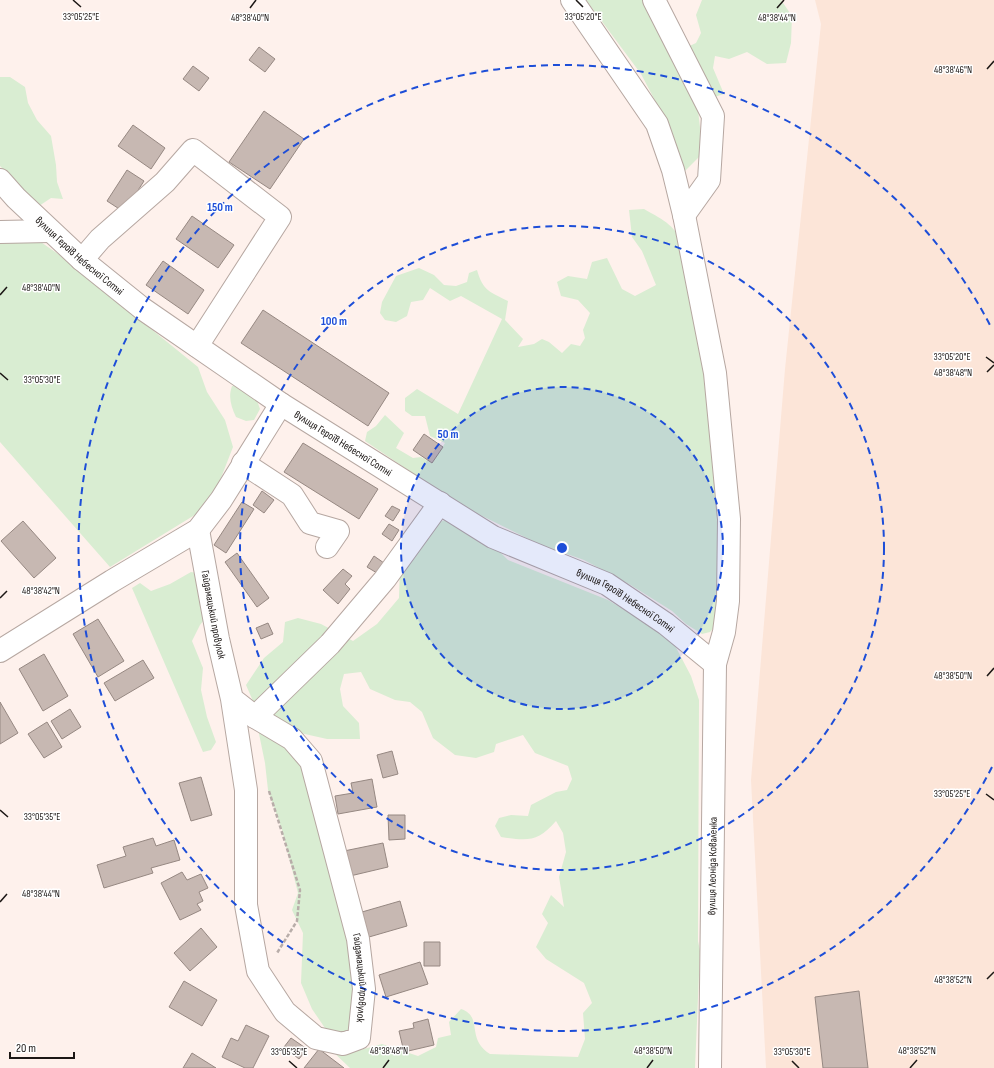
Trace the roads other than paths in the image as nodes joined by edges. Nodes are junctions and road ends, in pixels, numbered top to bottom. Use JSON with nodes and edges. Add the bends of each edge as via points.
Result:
{"nodes":[{"id":1,"x":572,"y":0,"type":"edge"},
{"id":2,"x":654,"y":0,"type":"edge"},
{"id":3,"x":0,"y":180,"type":"edge"},
{"id":4,"x":684,"y":215,"type":"junction"},
{"id":5,"x":50,"y":231,"type":"junction"},
{"id":6,"x":0,"y":232,"type":"edge"},
{"id":7,"x":82,"y":260,"type":"junction"},
{"id":8,"x":197,"y":346,"type":"junction"},
{"id":9,"x":281,"y":404,"type":"junction"},
{"id":10,"x":243,"y":463,"type":"junction"},
{"id":11,"x":440,"y":503,"type":"junction"},
{"id":12,"x":198,"y":530,"type":"junction"},
{"id":13,"x":327,"y":547,"type":"dead end"},
{"id":14,"x":0,"y":651,"type":"edge"},
{"id":15,"x":715,"y":664,"type":"junction"},
{"id":16,"x":232,"y":699,"type":"junction"},
{"id":17,"x":255,"y":717,"type":"junction"},
{"id":18,"x":710,"y":1068,"type":"edge"}],
"edges":[{"from":1,"to":4,"type":"street","name":"вулиця Леоніда Коваленка","via":[[657,124],[673,170]]},
{"from":2,"to":4,"type":"street","via":[[712,116],[709,180]]},
{"from":3,"to":5,"type":"street","name":"вулиця Героїв Небесної Сотні"},
{"from":4,"to":15,"type":"street","name":"вулиця Леоніда Коваленка","via":[[715,373],[729,519],[728,601],[724,632]]},
{"from":5,"to":6,"type":"street"},
{"from":5,"to":7,"type":"street","name":"вулиця Героїв Небесної Сотні"},
{"from":7,"to":8,"type":"street","name":"вулиця Героїв Небесної Сотні","via":[[144,309]]},
{"from":7,"to":8,"type":"street","via":[[100,239],[165,182],[193,150],[280,218]]},
{"from":8,"to":9,"type":"street","name":"вулиця Героїв Небесної Сотні"},
{"from":9,"to":10,"type":"street"},
{"from":9,"to":11,"type":"street","name":"вулиця Героїв Небесної Сотні"},
{"from":10,"to":12,"type":"street","via":[[221,500]]},
{"from":10,"to":13,"type":"street","via":[[292,495],[310,523],[338,531]]},
{"from":11,"to":15,"type":"street","name":"вулиця Героїв Небесної Сотні","via":[[493,537],[607,584],[666,624]]},
{"from":11,"to":17,"type":"street","via":[[385,579],[330,644]]},
{"from":12,"to":14,"type":"street"},
{"from":12,"to":16,"type":"street","name":"Гайдамацький провулок"},
{"from":15,"to":18,"type":"street","name":"вулиця Леоніда Коваленка"},
{"from":16,"to":17,"type":"street","name":"Гайдамацький провулок"},
{"from":16,"to":17,"type":"street","name":"Гайдамацький провулок","via":[[246,790],[246,905],[258,971],[285,1012],[316,1038],[343,1044],[359,1038],[364,989],[358,939],[311,761],[292,739]]}]}
